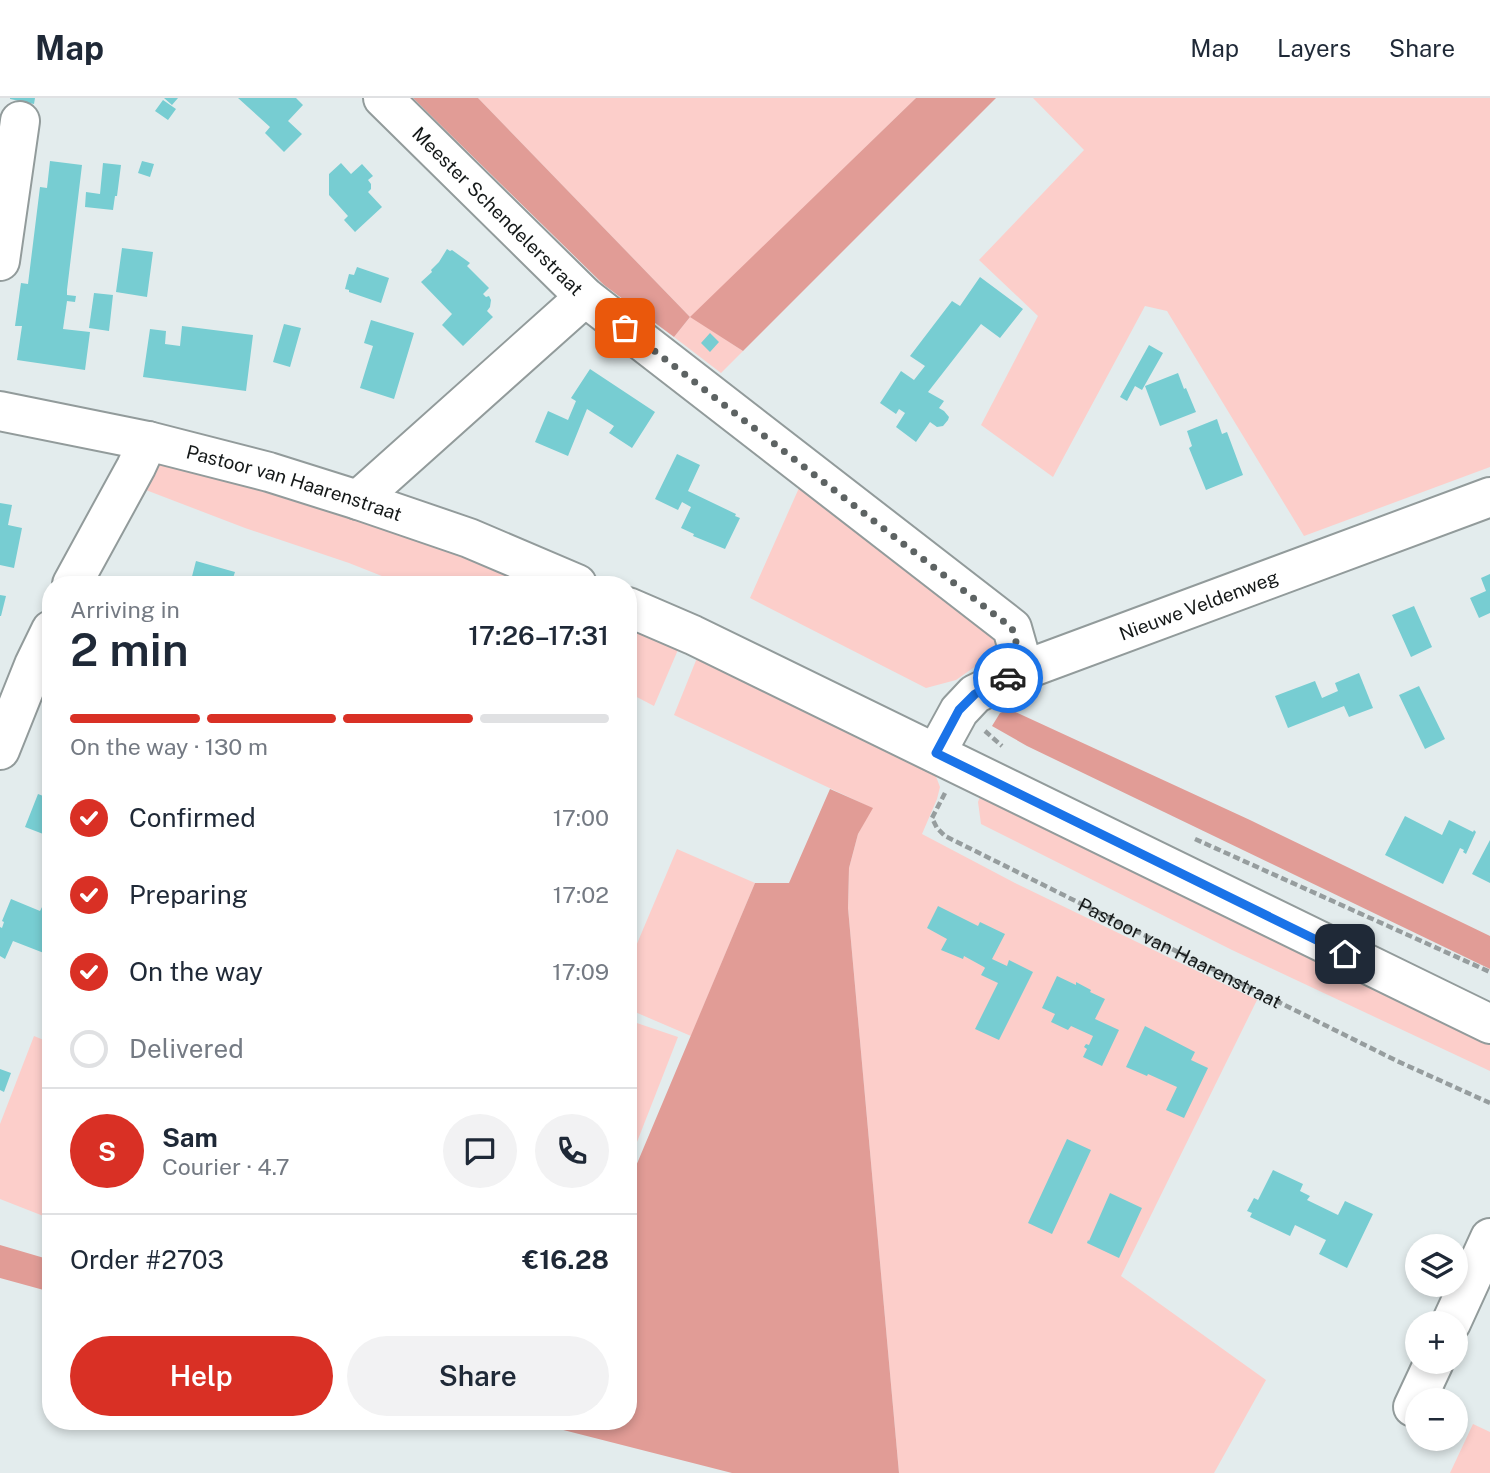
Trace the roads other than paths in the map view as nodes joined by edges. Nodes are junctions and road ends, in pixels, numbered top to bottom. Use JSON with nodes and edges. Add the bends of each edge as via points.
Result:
{"nodes":[{"id":1,"x":383,"y":98,"type":"edge"},
{"id":2,"x":20,"y":121,"type":"dead end"},
{"id":3,"x":0,"y":261,"type":"edge"},
{"id":4,"x":585,"y":297,"type":"junction"},
{"id":5,"x":0,"y":411,"type":"edge"},
{"id":6,"x":148,"y":441,"type":"junction"},
{"id":7,"x":1490,"y":496,"type":"edge"},
{"id":8,"x":358,"y":499,"type":"junction"},
{"id":9,"x":76,"y":576,"type":"edge"},
{"id":10,"x":558,"y":576,"type":"edge"},
{"id":11,"x":637,"y":611,"type":"edge"},
{"id":12,"x":42,"y":649,"type":"edge"},
{"id":13,"x":1024,"y":670,"type":"junction"},
{"id":14,"x":0,"y":750,"type":"edge"},
{"id":15,"x":947,"y":758,"type":"junction"},
{"id":16,"x":1490,"y":1024,"type":"edge"},
{"id":17,"x":1490,"y":1238,"type":"edge"},
{"id":18,"x":1457,"y":1311,"type":"edge"}],
"edges":[{"from":1,"to":4,"type":"street","name":"Meester Schendelerstraat"},
{"from":2,"to":3,"type":"street"},
{"from":4,"to":8,"type":"street"},
{"from":4,"to":13,"type":"street","name":"Meester Schendelerstraat","via":[[1012,628]]},
{"from":5,"to":6,"type":"street","name":"Pastoor van Haarenstraat"},
{"from":6,"to":8,"type":"street","name":"Pastoor van Haarenstraat"},
{"from":6,"to":9,"type":"street"},
{"from":7,"to":13,"type":"street","name":"Nieuwe Veldenweg"},
{"from":8,"to":10,"type":"street","name":"Pastoor van Haarenstraat"},
{"from":11,"to":15,"type":"street"},
{"from":12,"to":14,"type":"street"},
{"from":13,"to":15,"type":"street","name":"Nieuwe Veldenweg","via":[[975,694],[959,710]]},
{"from":15,"to":16,"type":"street"},
{"from":17,"to":18,"type":"street"}]}
